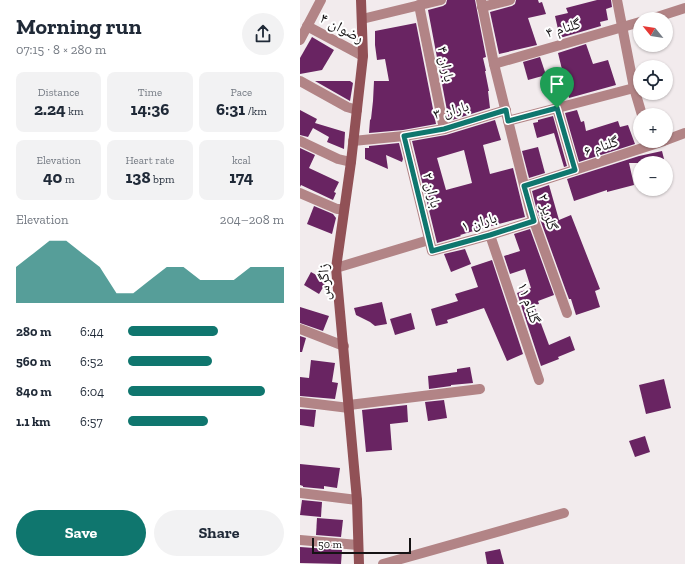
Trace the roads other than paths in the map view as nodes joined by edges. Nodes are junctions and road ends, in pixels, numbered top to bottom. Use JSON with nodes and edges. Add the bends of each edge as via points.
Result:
{"nodes":[{"id":1,"x":321,"y":0,"type":"edge"},
{"id":2,"x":361,"y":0,"type":"edge"},
{"id":3,"x":441,"y":0,"type":"edge"},
{"id":4,"x":510,"y":0,"type":"edge"},
{"id":5,"x":617,"y":0,"type":"edge"},
{"id":6,"x":482,"y":3,"type":"edge"},
{"id":7,"x":419,"y":5,"type":"junction"},
{"id":8,"x":685,"y":8,"type":"edge"},
{"id":9,"x":673,"y":12,"type":"edge"},
{"id":10,"x":362,"y":19,"type":"junction"},
{"id":11,"x":633,"y":24,"type":"edge"},
{"id":12,"x":307,"y":26,"type":"junction"},
{"id":13,"x":622,"y":27,"type":"junction"},
{"id":14,"x":300,"y":40,"type":"edge"},
{"id":15,"x":363,"y":56,"type":"junction"},
{"id":16,"x":494,"y":64,"type":"junction"},
{"id":17,"x":300,"y":81,"type":"edge"},
{"id":18,"x":633,"y":83,"type":"edge"},
{"id":19,"x":633,"y":88,"type":"edge"},
{"id":20,"x":557,"y":108,"type":"junction"},
{"id":21,"x":357,"y":110,"type":"junction"},
{"id":22,"x":506,"y":110,"type":"junction"},
{"id":23,"x":508,"y":121,"type":"junction"},
{"id":24,"x":444,"y":129,"type":"junction"},
{"id":25,"x":685,"y":133,"type":"edge"},
{"id":26,"x":404,"y":136,"type":"junction"},
{"id":27,"x":673,"y":138,"type":"edge"},
{"id":28,"x":300,"y":141,"type":"edge"},
{"id":29,"x":353,"y":141,"type":"junction"},
{"id":30,"x":636,"y":148,"type":"edge"},
{"id":31,"x":351,"y":162,"type":"junction"},
{"id":32,"x":575,"y":170,"type":"junction"},
{"id":33,"x":524,"y":186,"type":"junction"},
{"id":34,"x":300,"y":193,"type":"edge"},
{"id":35,"x":344,"y":209,"type":"junction"},
{"id":36,"x":534,"y":221,"type":"junction"},
{"id":37,"x":490,"y":235,"type":"junction"},
{"id":38,"x":429,"y":240,"type":"junction"},
{"id":39,"x":432,"y":251,"type":"joint"},
{"id":40,"x":336,"y":268,"type":"junction"},
{"id":41,"x":567,"y":313,"type":"dead end"},
{"id":42,"x":300,"y":329,"type":"edge"},
{"id":43,"x":344,"y":346,"type":"junction"},
{"id":44,"x":539,"y":380,"type":"dead end"},
{"id":45,"x":480,"y":389,"type":"dead end"},
{"id":46,"x":300,"y":402,"type":"edge"},
{"id":47,"x":349,"y":406,"type":"junction"},
{"id":48,"x":300,"y":492,"type":"edge"},
{"id":49,"x":357,"y":500,"type":"junction"},
{"id":50,"x":564,"y":513,"type":"dead end"},
{"id":51,"x":300,"y":540,"type":"edge"},
{"id":52,"x":358,"y":545,"type":"junction"},
{"id":53,"x":358,"y":564,"type":"edge"},
{"id":54,"x":383,"y":564,"type":"edge"}],
"edges":[{"from":1,"to":12,"type":"street"},
{"from":2,"to":10,"type":"street","name":"زاگرس"},
{"from":3,"to":7,"type":"street"},
{"from":4,"to":6,"type":"street"},
{"from":5,"to":13,"type":"street"},
{"from":6,"to":16,"type":"street","name":"گلریز ۲"},
{"from":7,"to":10,"type":"street"},
{"from":7,"to":24,"type":"street","name":"باران ۴"},
{"from":8,"to":9,"type":"street"},
{"from":10,"to":15,"type":"street","name":"زاگرس"},
{"from":11,"to":13,"type":"street","name":"گلنام ۴"},
{"from":12,"to":14,"type":"street"},
{"from":12,"to":15,"type":"street","name":"رضوان ۴"},
{"from":13,"to":16,"type":"street","name":"گلنام ۴"},
{"from":13,"to":18,"type":"street"},
{"from":15,"to":21,"type":"street","name":"زاگرس"},
{"from":16,"to":22,"type":"street","name":"گلریز ۲"},
{"from":17,"to":21,"type":"street"},
{"from":19,"to":20,"type":"street"},
{"from":20,"to":23,"type":"street"},
{"from":20,"to":32,"type":"street"},
{"from":21,"to":29,"type":"street","name":"زاگرس"},
{"from":22,"to":23,"type":"street","name":"گلریز ۲"},
{"from":22,"to":24,"type":"street","name":"باران ۳"},
{"from":23,"to":33,"type":"street","name":"گلریز ۲"},
{"from":24,"to":26,"type":"street","name":"باران ۳"},
{"from":25,"to":27,"type":"street","name":"گلنام ۶"},
{"from":26,"to":29,"type":"street","name":"باران ۳"},
{"from":26,"to":38,"type":"street","name":"باران ۲"},
{"from":28,"to":31,"type":"street","via":[[338,159]]},
{"from":29,"to":31,"type":"street","name":"زاگرس"},
{"from":30,"to":32,"type":"street","name":"گلنام ۶"},
{"from":31,"to":35,"type":"street","name":"زاگرس"},
{"from":32,"to":33,"type":"street","name":"گلنام ۶"},
{"from":33,"to":36,"type":"street","name":"گلریز ۲"},
{"from":34,"to":35,"type":"street","via":[[337,209]]},
{"from":35,"to":40,"type":"street","name":"زاگرس"},
{"from":36,"to":37,"type":"street","name":"باران ۱"},
{"from":36,"to":41,"type":"street","name":"گلریز ۲"},
{"from":37,"to":39,"type":"street","name":"باران ۱"},
{"from":37,"to":44,"type":"street","name":"گلنام ۱۱"},
{"from":38,"to":39,"type":"street","name":"باران ۲"},
{"from":38,"to":40,"type":"street"},
{"from":40,"to":43,"type":"street","name":"زاگرس"},
{"from":42,"to":43,"type":"street"},
{"from":43,"to":47,"type":"street","name":"زاگرس"},
{"from":45,"to":47,"type":"street"},
{"from":46,"to":47,"type":"street"},
{"from":47,"to":49,"type":"street","name":"زاگرس"},
{"from":48,"to":49,"type":"street"},
{"from":49,"to":52,"type":"street","name":"زاگرس"},
{"from":50,"to":54,"type":"street"},
{"from":51,"to":52,"type":"street"},
{"from":52,"to":53,"type":"street","name":"زاگرس"}]}
